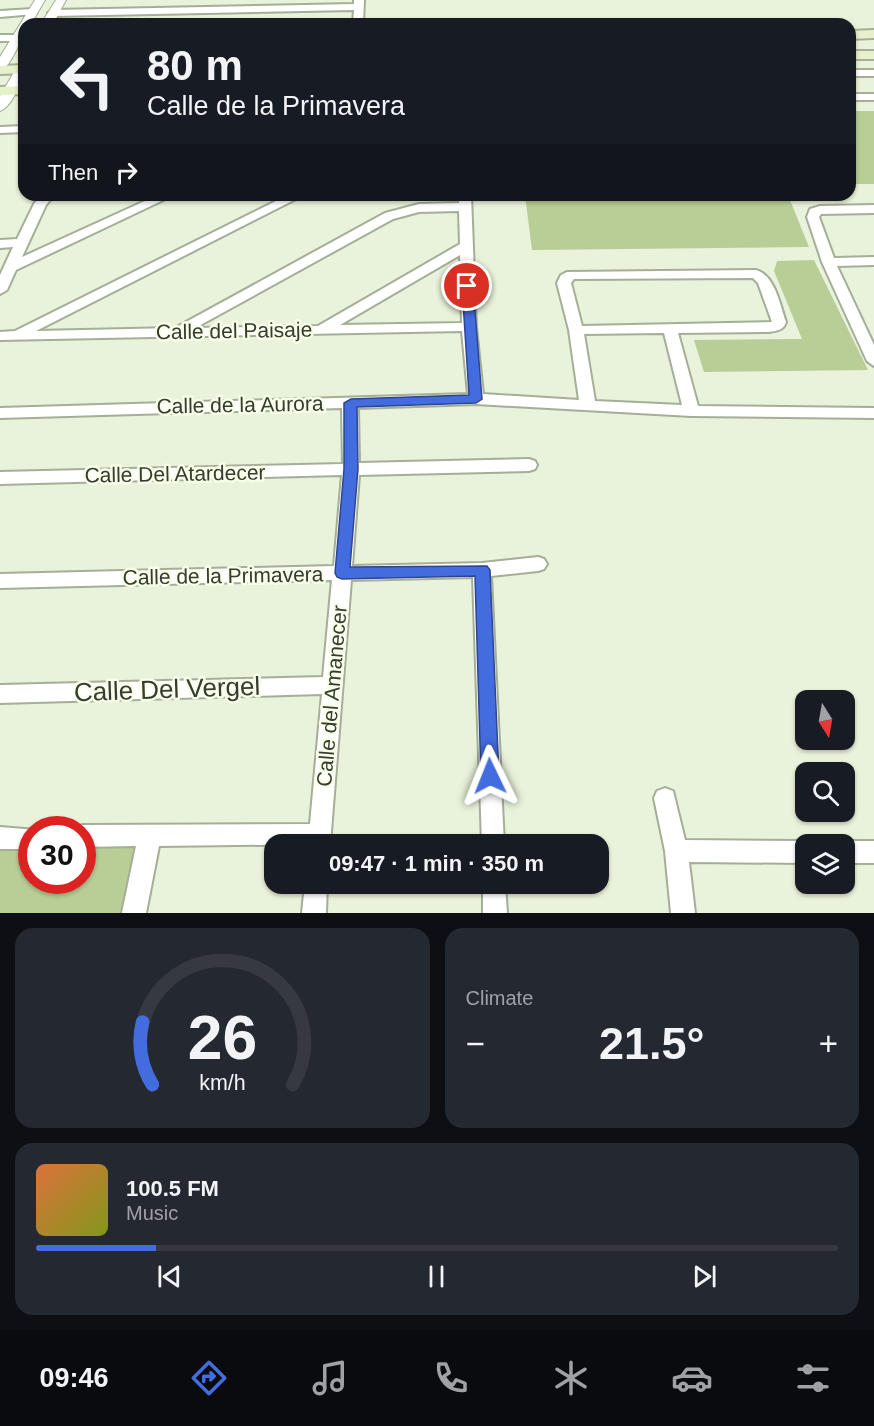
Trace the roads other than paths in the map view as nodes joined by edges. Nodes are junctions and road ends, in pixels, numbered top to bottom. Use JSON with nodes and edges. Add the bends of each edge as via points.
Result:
{"nodes":[{"id":1,"x":40,"y":0,"type":"edge"},
{"id":2,"x":61,"y":0,"type":"edge"},
{"id":3,"x":151,"y":0,"type":"edge"},
{"id":4,"x":358,"y":4,"type":"edge"},
{"id":5,"x":147,"y":11,"type":"junction"},
{"id":6,"x":32,"y":12,"type":"junction"},
{"id":7,"x":53,"y":13,"type":"junction"},
{"id":8,"x":0,"y":14,"type":"edge"},
{"id":9,"x":28,"y":18,"type":"edge"},
{"id":10,"x":50,"y":18,"type":"edge"},
{"id":11,"x":144,"y":18,"type":"edge"},
{"id":12,"x":874,"y":34,"type":"edge"},
{"id":13,"x":856,"y":35,"type":"edge"},
{"id":14,"x":0,"y":38,"type":"edge"},
{"id":15,"x":17,"y":38,"type":"joint"},
{"id":16,"x":856,"y":55,"type":"edge"},
{"id":17,"x":874,"y":55,"type":"edge"},
{"id":18,"x":0,"y":68,"type":"edge"},
{"id":19,"x":18,"y":68,"type":"edge"},
{"id":20,"x":856,"y":73,"type":"edge"},
{"id":21,"x":874,"y":73,"type":"edge"},
{"id":22,"x":11,"y":90,"type":"edge"},
{"id":23,"x":856,"y":97,"type":"edge"},
{"id":24,"x":874,"y":97,"type":"edge"},
{"id":25,"x":0,"y":107,"type":"edge"},
{"id":26,"x":18,"y":129,"type":"edge"},
{"id":27,"x":0,"y":130,"type":"edge"},
{"id":28,"x":43,"y":201,"type":"edge"},
{"id":29,"x":155,"y":201,"type":"edge"},
{"id":30,"x":286,"y":201,"type":"edge"},
{"id":31,"x":465,"y":201,"type":"edge"},
{"id":32,"x":874,"y":208,"type":"edge"},
{"id":33,"x":21,"y":243,"type":"junction"},
{"id":34,"x":0,"y":244,"type":"edge"},
{"id":35,"x":466,"y":246,"type":"junction"},
{"id":36,"x":874,"y":261,"type":"edge"},
{"id":37,"x":829,"y":262,"type":"junction"},
{"id":38,"x":11,"y":267,"type":"junction"},
{"id":39,"x":0,"y":290,"type":"edge"},
{"id":40,"x":858,"y":323,"type":"junction"},
{"id":41,"x":874,"y":323,"type":"edge"},
{"id":42,"x":469,"y":327,"type":"junction"},
{"id":43,"x":320,"y":330,"type":"junction"},
{"id":44,"x":576,"y":330,"type":"junction"},
{"id":45,"x":670,"y":330,"type":"junction"},
{"id":46,"x":177,"y":332,"type":"junction"},
{"id":47,"x":18,"y":335,"type":"junction"},
{"id":48,"x":0,"y":336,"type":"edge"},
{"id":49,"x":874,"y":360,"type":"edge"},
{"id":50,"x":476,"y":399,"type":"junction"},
{"id":51,"x":351,"y":403,"type":"junction"},
{"id":52,"x":588,"y":406,"type":"junction"},
{"id":53,"x":691,"y":411,"type":"junction"},
{"id":54,"x":874,"y":412,"type":"edge"},
{"id":55,"x":0,"y":413,"type":"edge"},
{"id":56,"x":529,"y":465,"type":"dead end"},
{"id":57,"x":351,"y":469,"type":"junction"},
{"id":58,"x":0,"y":478,"type":"edge"},
{"id":59,"x":538,"y":564,"type":"dead end"},
{"id":60,"x":482,"y":570,"type":"junction"},
{"id":61,"x":342,"y":573,"type":"junction"},
{"id":62,"x":0,"y":581,"type":"edge"},
{"id":63,"x":334,"y":685,"type":"junction"},
{"id":64,"x":0,"y":694,"type":"edge"},
{"id":65,"x":665,"y":798,"type":"dead end"},
{"id":66,"x":319,"y":834,"type":"edge"},
{"id":67,"x":493,"y":834,"type":"edge"},
{"id":68,"x":150,"y":835,"type":"junction"},
{"id":69,"x":96,"y":836,"type":"edge"},
{"id":70,"x":0,"y":838,"type":"edge"},
{"id":71,"x":18,"y":838,"type":"edge"},
{"id":72,"x":264,"y":838,"type":"edge"},
{"id":73,"x":675,"y":851,"type":"junction"},
{"id":74,"x":795,"y":852,"type":"edge"},
{"id":75,"x":855,"y":852,"type":"edge"},
{"id":76,"x":874,"y":852,"type":"edge"},
{"id":77,"x":315,"y":894,"type":"edge"},
{"id":78,"x":494,"y":894,"type":"edge"},
{"id":79,"x":134,"y":913,"type":"edge"},
{"id":80,"x":314,"y":913,"type":"edge"},
{"id":81,"x":495,"y":913,"type":"edge"},
{"id":82,"x":683,"y":913,"type":"edge"}],
"edges":[{"from":1,"to":6,"type":"street"},
{"from":2,"to":7,"type":"street"},
{"from":3,"to":5,"type":"street"},
{"from":4,"to":5,"type":"street"},
{"from":5,"to":7,"type":"street"},
{"from":5,"to":11,"type":"street"},
{"from":6,"to":8,"type":"street"},
{"from":6,"to":9,"type":"street"},
{"from":7,"to":10,"type":"street"},
{"from":12,"to":13,"type":"main road"},
{"from":14,"to":15,"type":"street"},
{"from":15,"to":18,"type":"street"},
{"from":16,"to":17,"type":"main road"},
{"from":18,"to":19,"type":"main road"},
{"from":20,"to":21,"type":"street"},
{"from":22,"to":25,"type":"street"},
{"from":23,"to":24,"type":"street"},
{"from":26,"to":27,"type":"street"},
{"from":28,"to":33,"type":"street"},
{"from":29,"to":38,"type":"street"},
{"from":30,"to":47,"type":"street"},
{"from":31,"to":35,"type":"street"},
{"from":31,"to":46,"type":"street","via":[[389,216]]},
{"from":32,"to":37,"type":"street","via":[[814,212]]},
{"from":33,"to":34,"type":"street"},
{"from":33,"to":38,"type":"street"},
{"from":35,"to":42,"type":"street"},
{"from":35,"to":43,"type":"street"},
{"from":36,"to":37,"type":"street"},
{"from":37,"to":40,"type":"street"},
{"from":38,"to":39,"type":"street"},
{"from":40,"to":41,"type":"street"},
{"from":40,"to":49,"type":"street"},
{"from":42,"to":43,"type":"street","name":"Calle del Paisaje"},
{"from":42,"to":50,"type":"street"},
{"from":43,"to":46,"type":"street","name":"Calle del Paisaje"},
{"from":44,"to":45,"type":"street"},
{"from":44,"to":45,"type":"street","via":[[564,283],[566,278],[582,274],[756,274],[764,280],[779,322],[769,328]]},
{"from":44,"to":52,"type":"street"},
{"from":45,"to":53,"type":"street"},
{"from":46,"to":47,"type":"street","name":"Calle del Paisaje"},
{"from":47,"to":48,"type":"street","name":"Calle del Paisaje"},
{"from":50,"to":51,"type":"street","name":"Calle de la Aurora"},
{"from":50,"to":52,"type":"street","name":"Calle de la Aurora"},
{"from":51,"to":55,"type":"street","name":"Calle de la Aurora"},
{"from":51,"to":57,"type":"street","name":"Calle del Amanecer"},
{"from":52,"to":53,"type":"street","name":"Calle de la Aurora"},
{"from":53,"to":54,"type":"street","name":"Calle de la Aurora"},
{"from":56,"to":57,"type":"street","name":"Calle Del Atardecer"},
{"from":57,"to":58,"type":"street","name":"Calle Del Atardecer"},
{"from":57,"to":61,"type":"street","name":"Calle del Amanecer"},
{"from":59,"to":60,"type":"street","name":"Calle de la Primavera"},
{"from":60,"to":61,"type":"street","name":"Calle de la Primavera"},
{"from":60,"to":67,"type":"street"},
{"from":61,"to":62,"type":"street","name":"Calle de la Primavera"},
{"from":61,"to":63,"type":"street","name":"Calle del Amanecer"},
{"from":63,"to":64,"type":"street","name":"Calle Del Vergel"},
{"from":63,"to":66,"type":"street","name":"Calle del Amanecer"},
{"from":65,"to":73,"type":"street"},
{"from":68,"to":69,"type":"street"},
{"from":68,"to":72,"type":"street"},
{"from":68,"to":79,"type":"street"},
{"from":70,"to":71,"type":"street"},
{"from":73,"to":74,"type":"street"},
{"from":73,"to":82,"type":"street"},
{"from":75,"to":76,"type":"street"},
{"from":77,"to":80,"type":"street"},
{"from":78,"to":81,"type":"street"}]}
